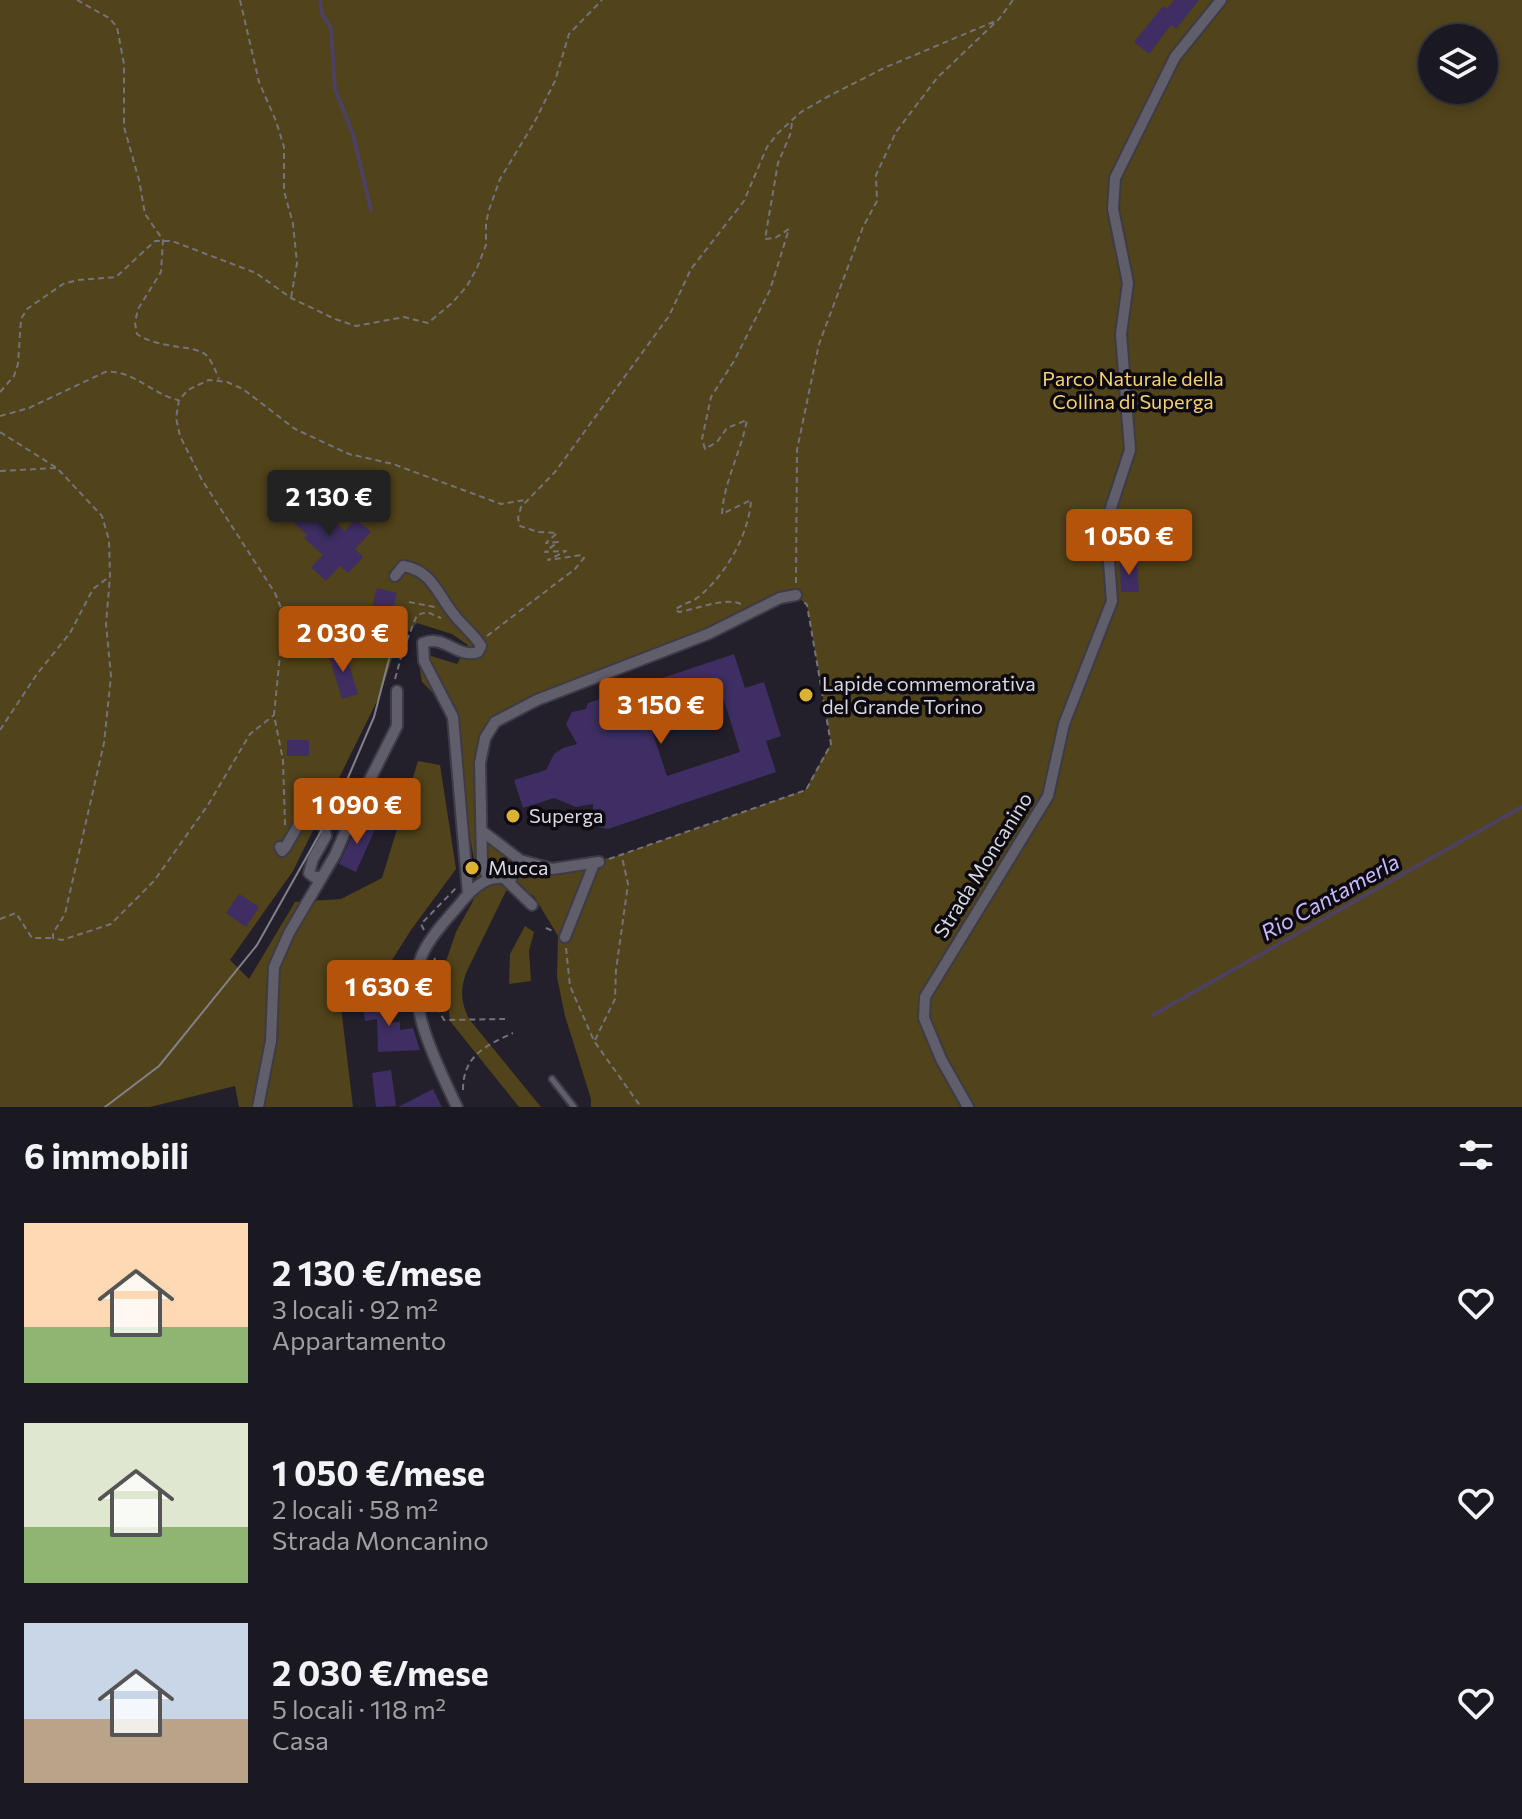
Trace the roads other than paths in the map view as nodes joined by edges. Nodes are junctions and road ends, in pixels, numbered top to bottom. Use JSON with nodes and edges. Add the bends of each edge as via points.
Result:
{"nodes":[{"id":1,"x":1221,"y":0,"type":"edge"},
{"id":2,"x":395,"y":576,"type":"dead end"},
{"id":3,"x":796,"y":595,"type":"road end"},
{"id":4,"x":397,"y":691,"type":"road end"},
{"id":5,"x":311,"y":821,"type":"dead end"},
{"id":6,"x":325,"y":831,"type":"dead end"},
{"id":7,"x":482,"y":831,"type":"junction"},
{"id":8,"x":280,"y":847,"type":"road end"},
{"id":9,"x":520,"y":860,"type":"junction"},
{"id":10,"x":322,"y":877,"type":"junction"},
{"id":11,"x":489,"y":879,"type":"junction"},
{"id":12,"x":509,"y":883,"type":"junction"},
{"id":13,"x":468,"y":893,"type":"junction"},
{"id":14,"x":532,"y":905,"type":"dead end"},
{"id":15,"x":565,"y":937,"type":"road end"},
{"id":16,"x":552,"y":1079,"type":"dead end"},
{"id":17,"x":258,"y":1107,"type":"edge"},
{"id":18,"x":457,"y":1107,"type":"edge"},
{"id":19,"x":574,"y":1107,"type":"edge"},
{"id":20,"x":968,"y":1107,"type":"edge"}],
"edges":[{"from":1,"to":20,"type":"street","name":"Strada Moncanino","via":[[1175,57],[1115,178],[1113,209],[1128,283],[1121,334],[1130,450],[1106,523],[1112,601],[1064,724],[1048,796],[925,997],[924,1018]]},
{"from":2,"to":13,"type":"street","via":[[403,566],[434,583],[448,608],[480,642],[481,649],[474,654],[436,640],[423,643],[422,649],[453,717]]},
{"from":3,"to":7,"type":"street","via":[[495,722],[480,763]]},
{"from":4,"to":10,"type":"street","via":[[397,726]]},
{"from":5,"to":8,"type":"street","via":[[299,824],[285,848]]},
{"from":6,"to":10,"type":"street","via":[[309,873]]},
{"from":7,"to":9,"type":"street"},
{"from":7,"to":11,"type":"street","via":[[482,868]]},
{"from":9,"to":12,"type":"street"},
{"from":9,"to":15,"type":"street","via":[[552,869],[596,863]]},
{"from":10,"to":17,"type":"street","via":[[274,967],[271,1041]]},
{"from":11,"to":12,"type":"street"},
{"from":11,"to":13,"type":"street"},
{"from":12,"to":14,"type":"street"},
{"from":13,"to":18,"type":"street","via":[[434,946],[421,956],[415,986],[420,1013]]},
{"from":16,"to":19,"type":"lane"}]}
